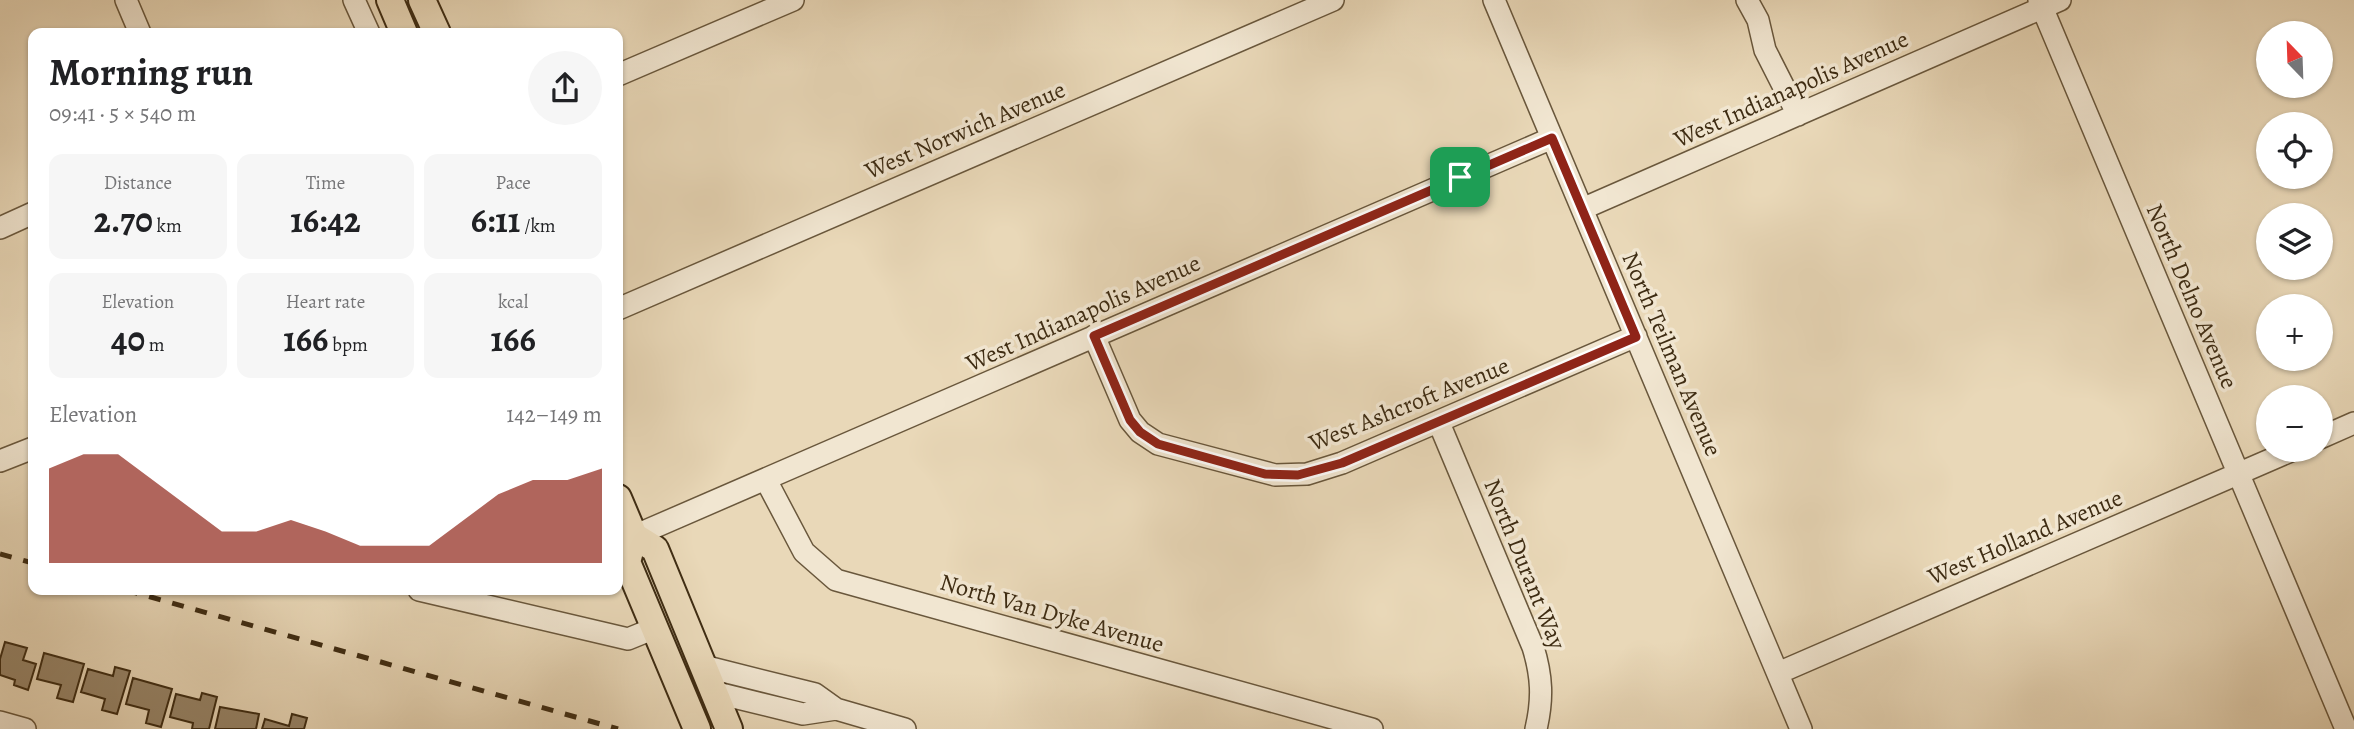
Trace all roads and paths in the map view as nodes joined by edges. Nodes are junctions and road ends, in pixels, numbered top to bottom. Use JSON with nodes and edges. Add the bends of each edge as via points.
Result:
{"nodes":[{"id":1,"x":126,"y":0,"type":"edge"},
{"id":2,"x":355,"y":0,"type":"edge"},
{"id":3,"x":390,"y":0,"type":"edge"},
{"id":4,"x":422,"y":0,"type":"edge"},
{"id":5,"x":793,"y":0,"type":"edge"},
{"id":6,"x":1333,"y":0,"type":"edge"},
{"id":7,"x":1494,"y":0,"type":"edge"},
{"id":8,"x":1747,"y":0,"type":"edge"},
{"id":9,"x":2047,"y":3,"type":"edge"},
{"id":10,"x":138,"y":28,"type":"edge"},
{"id":11,"x":367,"y":28,"type":"edge"},
{"id":12,"x":402,"y":28,"type":"edge"},
{"id":13,"x":434,"y":28,"type":"edge"},
{"id":14,"x":623,"y":73,"type":"edge"},
{"id":15,"x":1798,"y":115,"type":"junction"},
{"id":16,"x":1552,"y":138,"type":"junction"},
{"id":17,"x":1582,"y":209,"type":"junction"},
{"id":18,"x":28,"y":215,"type":"edge"},
{"id":19,"x":0,"y":228,"type":"edge"},
{"id":20,"x":623,"y":307,"type":"edge"},
{"id":21,"x":1094,"y":336,"type":"junction"},
{"id":22,"x":1636,"y":337,"type":"junction"},
{"id":23,"x":1439,"y":423,"type":"junction"},
{"id":24,"x":2354,"y":424,"type":"edge"},
{"id":25,"x":2333,"y":433,"type":"edge"},
{"id":26,"x":28,"y":450,"type":"edge"},
{"id":27,"x":0,"y":461,"type":"edge"},
{"id":28,"x":2265,"y":462,"type":"edge"},
{"id":29,"x":2239,"y":473,"type":"junction"},
{"id":30,"x":766,"y":480,"type":"junction"},
{"id":31,"x":623,"y":510,"type":"edge"},
{"id":32,"x":634,"y":536,"type":"junction"},
{"id":33,"x":440,"y":595,"type":"edge"},
{"id":34,"x":655,"y":628,"type":"junction"},
{"id":35,"x":703,"y":666,"type":"junction"},
{"id":36,"x":1778,"y":673,"type":"junction"},
{"id":37,"x":713,"y":692,"type":"junction"},
{"id":38,"x":836,"y":709,"type":"junction"},
{"id":39,"x":0,"y":722,"type":"edge"},
{"id":40,"x":25,"y":729,"type":"edge"},
{"id":41,"x":697,"y":729,"type":"edge"},
{"id":42,"x":729,"y":729,"type":"edge"},
{"id":43,"x":905,"y":729,"type":"edge"},
{"id":44,"x":1372,"y":729,"type":"edge"},
{"id":45,"x":1536,"y":729,"type":"edge"},
{"id":46,"x":1801,"y":729,"type":"edge"},
{"id":47,"x":2346,"y":729,"type":"edge"}],
"edges":[{"from":1,"to":10,"type":"street"},
{"from":2,"to":11,"type":"street"},
{"from":3,"to":12,"type":"main road"},
{"from":4,"to":13,"type":"main road"},
{"from":5,"to":14,"type":"street"},
{"from":6,"to":20,"type":"street","name":"West Norwich Avenue"},
{"from":7,"to":16,"type":"street","name":"North Teilman Avenue"},
{"from":8,"to":15,"type":"street","via":[[1758,20],[1765,50]]},
{"from":9,"to":15,"type":"street","name":"West Indianapolis Avenue"},
{"from":9,"to":29,"type":"street","name":"North Delno Avenue"},
{"from":15,"to":17,"type":"street","name":"West Indianapolis Avenue"},
{"from":16,"to":17,"type":"street","name":"North Teilman Avenue"},
{"from":16,"to":21,"type":"street","name":"West Indianapolis Avenue"},
{"from":17,"to":22,"type":"street","name":"North Teilman Avenue"},
{"from":18,"to":19,"type":"street"},
{"from":21,"to":23,"type":"street","name":"West Ashcroft Avenue","via":[[1126,412],[1140,432],[1165,447],[1258,472],[1291,476],[1315,472]]},
{"from":21,"to":30,"type":"street","name":"West Indianapolis Avenue"},
{"from":22,"to":23,"type":"street","name":"West Ashcroft Avenue"},
{"from":22,"to":36,"type":"street","name":"North Teilman Avenue"},
{"from":23,"to":45,"type":"street","name":"North Durant Way","via":[[1533,646],[1542,692]]},
{"from":24,"to":25,"type":"street"},
{"from":26,"to":27,"type":"street"},
{"from":28,"to":29,"type":"street","name":"West Holland Avenue"},
{"from":29,"to":36,"type":"street","name":"West Holland Avenue"},
{"from":29,"to":47,"type":"street","name":"North Delno Avenue"},
{"from":30,"to":32,"type":"street","name":"West Indianapolis Avenue"},
{"from":30,"to":44,"type":"street","name":"North Van Dyke Avenue","via":[[804,552],[836,580]]},
{"from":31,"to":32,"type":"main road"},
{"from":32,"to":34,"type":"main road","via":[[627,562]]},
{"from":32,"to":35,"type":"main road","via":[[655,550]]},
{"from":33,"to":34,"type":"street","via":[[628,639]]},
{"from":34,"to":37,"type":"main road","via":[[675,638],[698,684]]},
{"from":34,"to":41,"type":"main road"},
{"from":35,"to":37,"type":"main road"},
{"from":35,"to":38,"type":"street","via":[[815,694]]},
{"from":36,"to":46,"type":"street","name":"North Teilman Avenue"},
{"from":37,"to":38,"type":"street","via":[[803,714]]},
{"from":37,"to":42,"type":"main road"},
{"from":38,"to":43,"type":"street"},
{"from":39,"to":40,"type":"street"}]}
